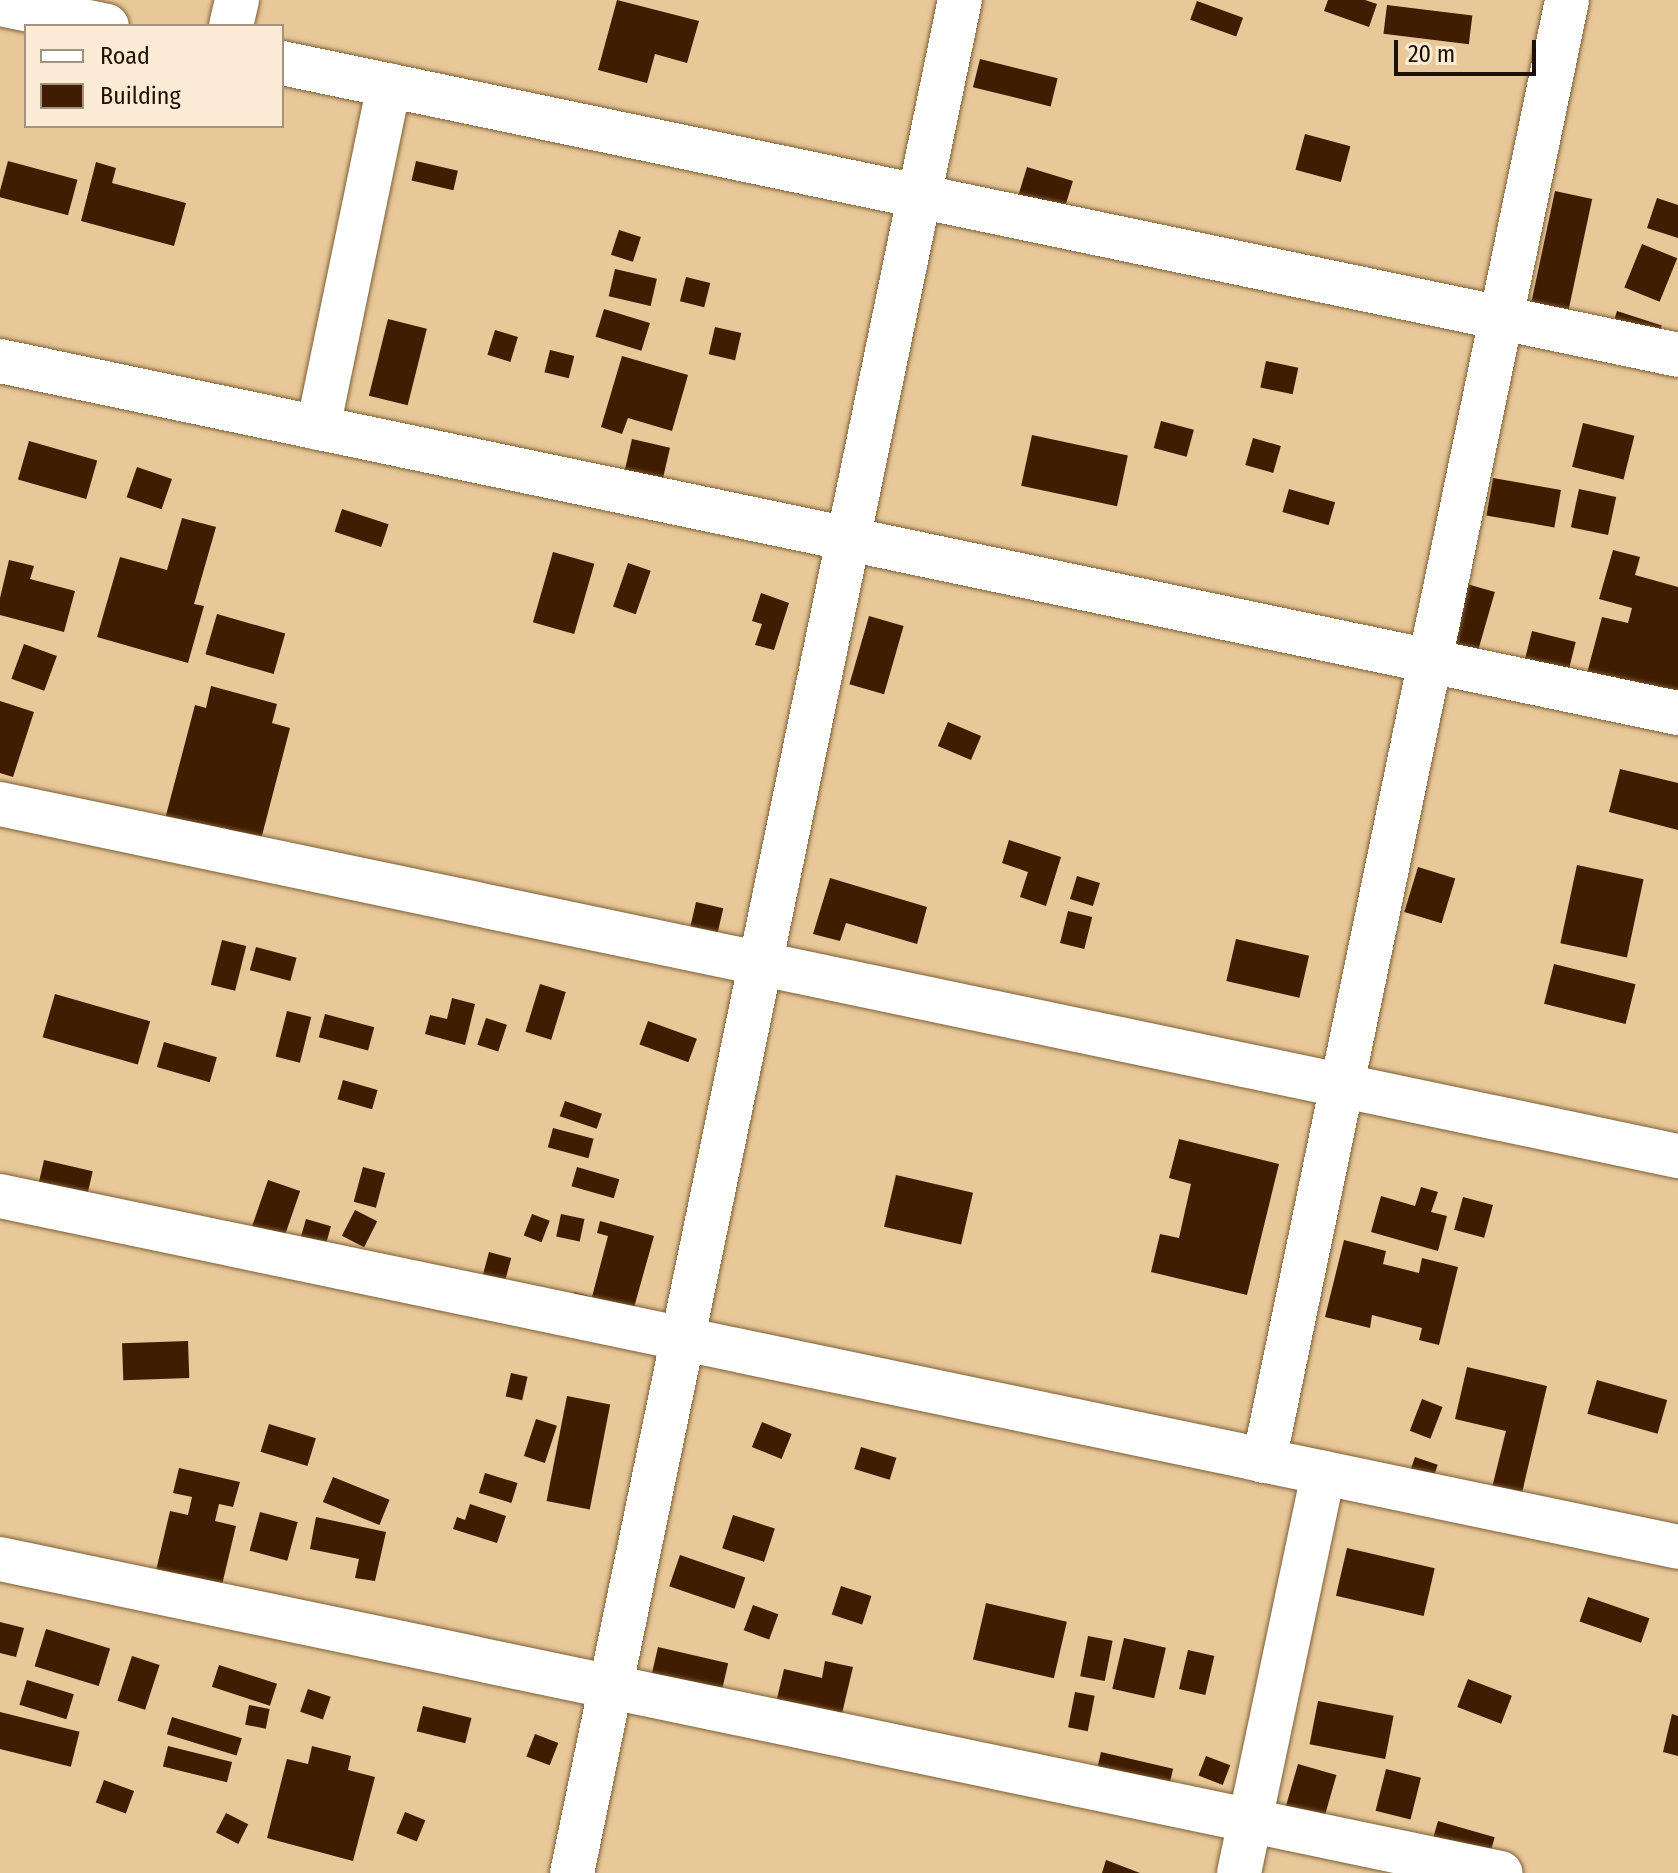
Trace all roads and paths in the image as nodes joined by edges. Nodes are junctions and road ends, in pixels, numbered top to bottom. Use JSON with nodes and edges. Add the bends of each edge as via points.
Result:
{"nodes":[{"id":1,"x":237,"y":0,"type":"edge"},
{"id":2,"x":960,"y":0,"type":"edge"},
{"id":3,"x":1567,"y":0,"type":"edge"},
{"id":4,"x":0,"y":4,"type":"edge"},
{"id":5,"x":97,"y":24,"type":"edge"},
{"id":6,"x":231,"y":24,"type":"edge"},
{"id":7,"x":284,"y":63,"type":"edge"},
{"id":8,"x":389,"y":85,"type":"junction"},
{"id":9,"x":920,"y":197,"type":"junction"},
{"id":10,"x":1501,"y":318,"type":"junction"},
{"id":11,"x":1678,"y":355,"type":"edge"},
{"id":12,"x":0,"y":361,"type":"edge"},
{"id":13,"x":318,"y":428,"type":"junction"},
{"id":14,"x":849,"y":539,"type":"junction"},
{"id":15,"x":1430,"y":661,"type":"junction"},
{"id":16,"x":1678,"y":713,"type":"edge"},
{"id":17,"x":0,"y":804,"type":"edge"},
{"id":18,"x":761,"y":964,"type":"junction"},
{"id":19,"x":1342,"y":1085,"type":"junction"},
{"id":20,"x":1678,"y":1156,"type":"edge"},
{"id":21,"x":0,"y":1196,"type":"edge"},
{"id":22,"x":683,"y":1339,"type":"junction"},
{"id":23,"x":1264,"y":1461,"type":"junction"},
{"id":24,"x":1323,"y":1473,"type":"junction"},
{"id":25,"x":1678,"y":1547,"type":"edge"},
{"id":26,"x":0,"y":1559,"type":"edge"},
{"id":27,"x":611,"y":1687,"type":"junction"},
{"id":28,"x":1250,"y":1821,"type":"junction"},
{"id":29,"x":572,"y":1873,"type":"edge"},
{"id":30,"x":1239,"y":1873,"type":"edge"},
{"id":31,"x":1500,"y":1873,"type":"edge"}],
"edges":[{"from":1,"to":6,"type":"street"},
{"from":2,"to":9,"type":"street"},
{"from":3,"to":10,"type":"street"},
{"from":4,"to":5,"type":"street"},
{"from":7,"to":8,"type":"street"},
{"from":8,"to":9,"type":"street"},
{"from":8,"to":13,"type":"street"},
{"from":9,"to":10,"type":"street"},
{"from":9,"to":14,"type":"street"},
{"from":10,"to":11,"type":"street"},
{"from":10,"to":15,"type":"street"},
{"from":12,"to":13,"type":"street"},
{"from":13,"to":14,"type":"street"},
{"from":14,"to":15,"type":"street"},
{"from":14,"to":18,"type":"street"},
{"from":15,"to":16,"type":"street"},
{"from":15,"to":19,"type":"street"},
{"from":17,"to":18,"type":"street"},
{"from":18,"to":19,"type":"street"},
{"from":18,"to":22,"type":"street"},
{"from":19,"to":20,"type":"street"},
{"from":19,"to":23,"type":"street"},
{"from":21,"to":22,"type":"street"},
{"from":22,"to":23,"type":"street"},
{"from":22,"to":27,"type":"street"},
{"from":23,"to":24,"type":"street"},
{"from":24,"to":25,"type":"street"},
{"from":24,"to":28,"type":"street"},
{"from":26,"to":27,"type":"street"},
{"from":27,"to":28,"type":"street"},
{"from":27,"to":29,"type":"street"},
{"from":28,"to":30,"type":"street"},
{"from":28,"to":31,"type":"street"}]}
